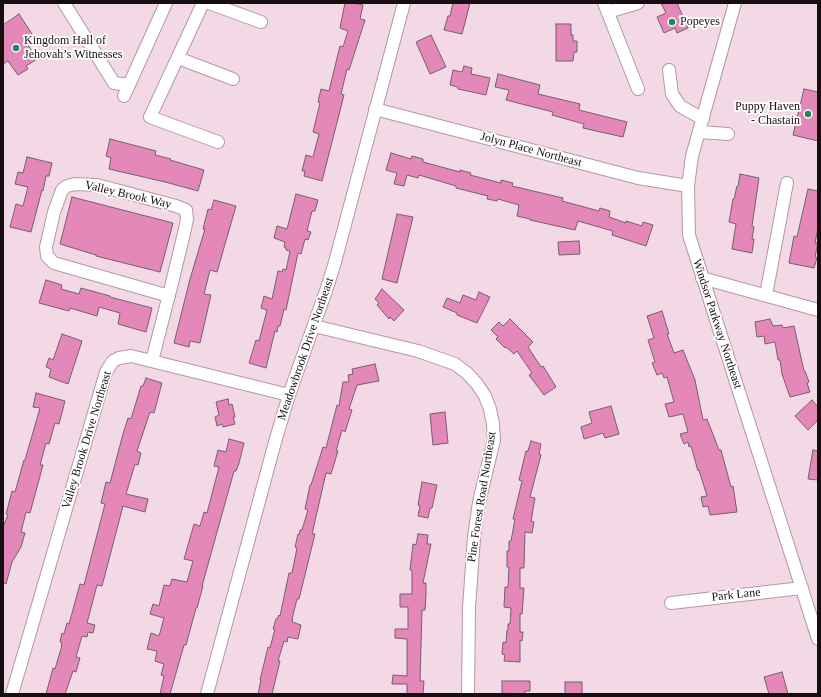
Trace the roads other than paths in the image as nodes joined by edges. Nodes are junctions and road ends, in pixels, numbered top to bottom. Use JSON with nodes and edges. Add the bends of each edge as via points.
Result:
{"nodes":[{"id":1,"x":64,"y":3,"type":"edge"},
{"id":2,"x":166,"y":3,"type":"edge"},
{"id":3,"x":203,"y":3,"type":"edge"},
{"id":4,"x":209,"y":3,"type":"edge"},
{"id":5,"x":404,"y":3,"type":"edge"},
{"id":6,"x":638,"y":3,"type":"edge"},
{"id":7,"x":735,"y":3,"type":"edge"},
{"id":8,"x":606,"y":7,"type":"edge"},
{"id":9,"x":261,"y":22,"type":"dead end"},
{"id":10,"x":178,"y":58,"type":"junction"},
{"id":11,"x":669,"y":70,"type":"dead end"},
{"id":12,"x":233,"y":80,"type":"dead end"},
{"id":13,"x":130,"y":84,"type":"junction"},
{"id":14,"x":638,"y":89,"type":"dead end"},
{"id":15,"x":124,"y":96,"type":"dead end"},
{"id":16,"x":375,"y":109,"type":"junction"},
{"id":17,"x":703,"y":119,"type":"junction"},
{"id":18,"x":699,"y":132,"type":"junction"},
{"id":19,"x":728,"y":134,"type":"dead end"},
{"id":20,"x":218,"y":142,"type":"dead end"},
{"id":21,"x":787,"y":183,"type":"dead end"},
{"id":22,"x":688,"y":186,"type":"junction"},
{"id":23,"x":702,"y":278,"type":"junction"},
{"id":24,"x":766,"y":295,"type":"junction"},
{"id":25,"x":169,"y":296,"type":"junction"},
{"id":26,"x":818,"y":310,"type":"edge"},
{"id":27,"x":314,"y":326,"type":"junction"},
{"id":28,"x":152,"y":361,"type":"junction"},
{"id":29,"x":289,"y":395,"type":"junction"},
{"id":30,"x":802,"y":588,"type":"junction"},
{"id":31,"x":671,"y":603,"type":"dead end"},
{"id":32,"x":818,"y":639,"type":"edge"},
{"id":33,"x":12,"y":694,"type":"edge"},
{"id":34,"x":206,"y":694,"type":"edge"},
{"id":35,"x":468,"y":694,"type":"edge"}],
"edges":[{"from":1,"to":13,"type":"street","via":[[114,83]]},
{"from":2,"to":13,"type":"street"},
{"from":3,"to":10,"type":"street"},
{"from":4,"to":9,"type":"street"},
{"from":5,"to":16,"type":"street","name":"Meadowbrook Drive Northeast"},
{"from":6,"to":8,"type":"street"},
{"from":7,"to":17,"type":"street","name":"Windsor Parkway Northeast"},
{"from":8,"to":14,"type":"street"},
{"from":10,"to":12,"type":"street"},
{"from":10,"to":20,"type":"street","via":[[150,117]]},
{"from":11,"to":17,"type":"street","via":[[672,94],[680,106]]},
{"from":13,"to":15,"type":"street"},
{"from":16,"to":22,"type":"street","name":"Jolyn Place Northeast","via":[[638,178]]},
{"from":16,"to":27,"type":"street","name":"Meadowbrook Drive Northeast","via":[[335,262]]},
{"from":17,"to":18,"type":"street","name":"Windsor Parkway Northeast"},
{"from":18,"to":19,"type":"street"},
{"from":18,"to":22,"type":"street","name":"Windsor Parkway Northeast","via":[[692,156]]},
{"from":21,"to":24,"type":"street"},
{"from":22,"to":23,"type":"street","name":"Windsor Parkway Northeast","via":[[689,235]]},
{"from":23,"to":24,"type":"street"},
{"from":23,"to":30,"type":"street","name":"Windsor Parkway Northeast"},
{"from":24,"to":26,"type":"street"},
{"from":25,"to":25,"type":"street","name":"Valley Brook Way","via":[[187,219],[186,210],[97,185],[75,184],[62,190],[46,248],[47,256],[54,263]]},
{"from":25,"to":28,"type":"street","name":"Valley Brook Way"},
{"from":27,"to":29,"type":"street","name":"Meadowbrook Drive Northeast"},
{"from":27,"to":35,"type":"street","name":"Pine Forest Road Northeast","via":[[418,351],[455,364],[467,373],[485,396],[490,409],[494,440],[479,502],[474,537],[469,608]]},
{"from":28,"to":29,"type":"street","name":"Valley Brook Drive Northeast"},
{"from":28,"to":33,"type":"street","name":"Valley Brook Drive Northeast","via":[[131,356],[119,358],[113,361],[106,372]]},
{"from":29,"to":34,"type":"street","name":"Meadowbrook Drive Northeast"},
{"from":30,"to":31,"type":"street","name":"Park Lane"},
{"from":30,"to":32,"type":"street","name":"Windsor Parkway Northeast"}]}
